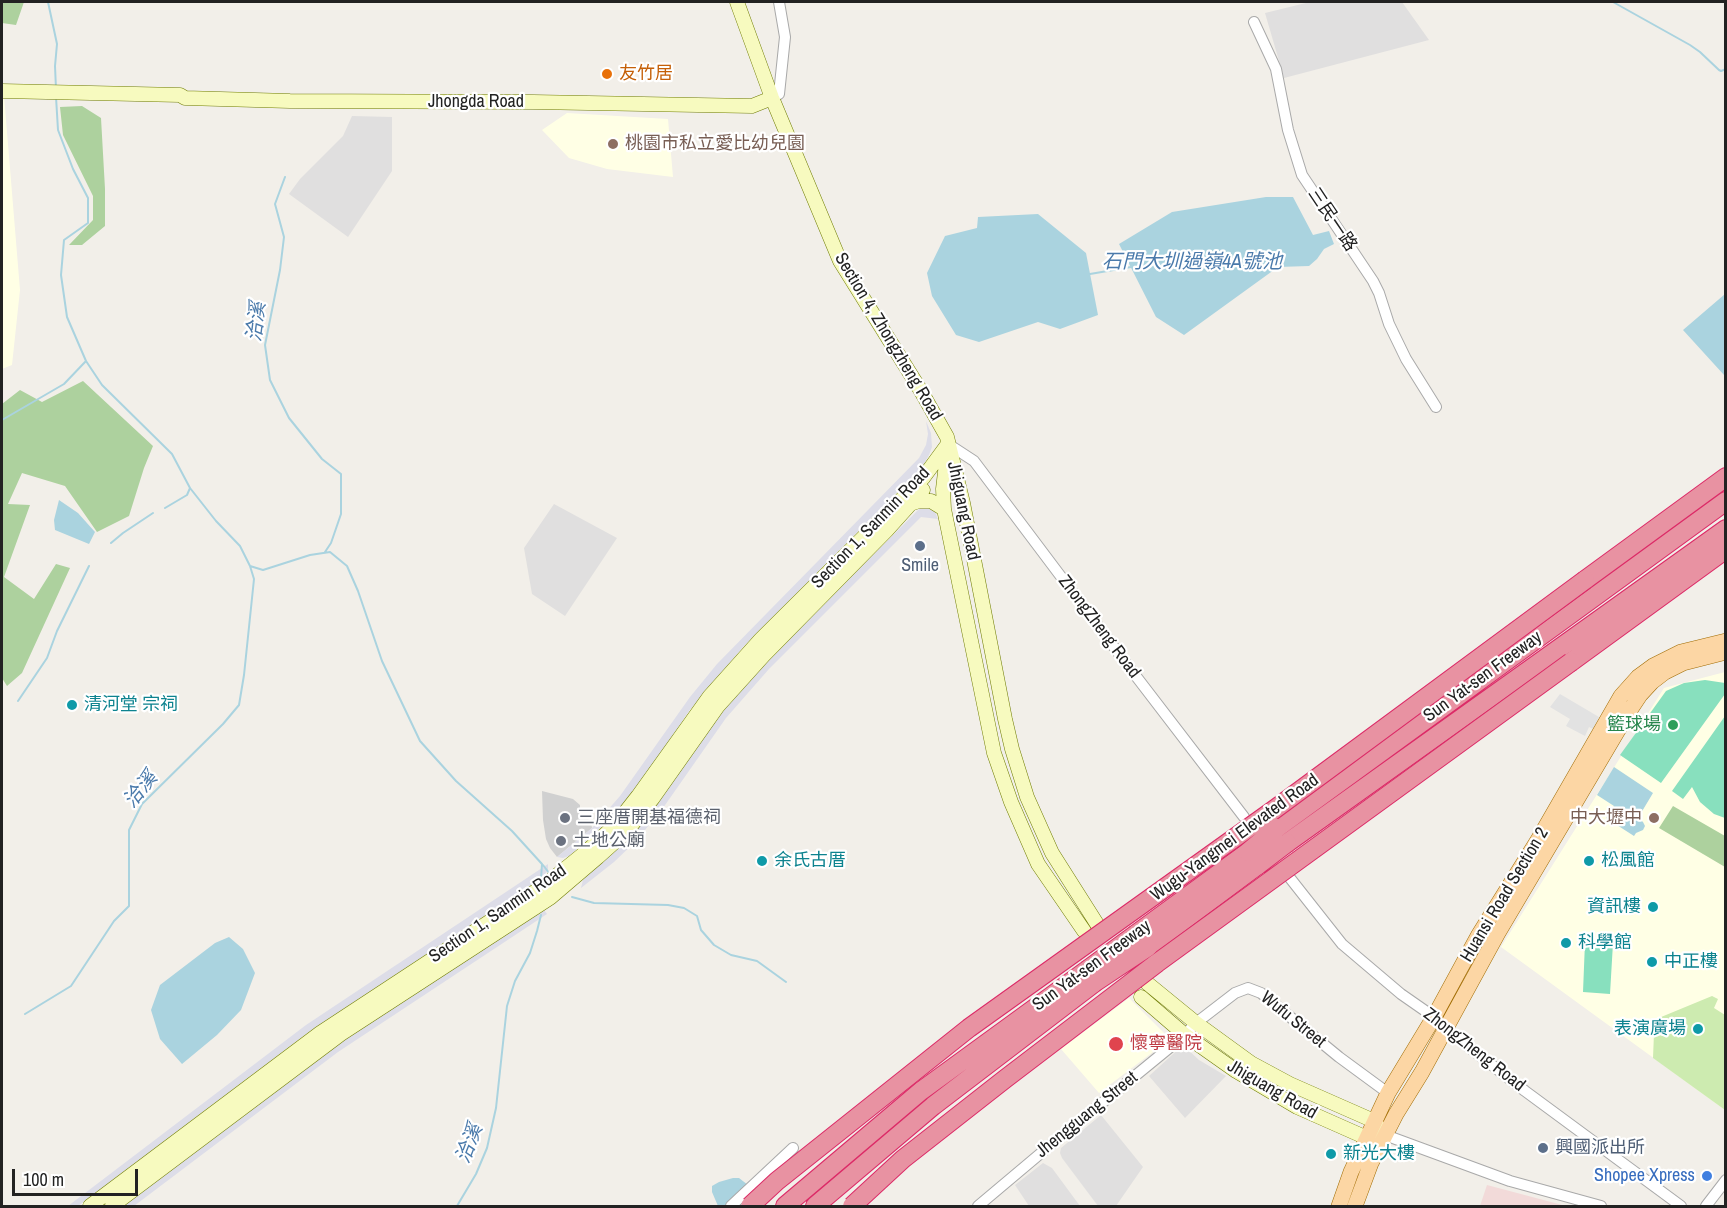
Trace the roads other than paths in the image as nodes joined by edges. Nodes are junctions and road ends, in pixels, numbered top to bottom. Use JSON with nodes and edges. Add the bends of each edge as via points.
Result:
{"nodes":[{"id":1,"x":737,"y":2,"type":"edge"},
{"id":2,"x":779,"y":2,"type":"edge"},
{"id":3,"x":1254,"y":22,"type":"dead end"},
{"id":4,"x":2,"y":91,"type":"edge"},
{"id":5,"x":180,"y":95,"type":"junction"},
{"id":6,"x":772,"y":98,"type":"junction"},
{"id":7,"x":1436,"y":407,"type":"dead end"},
{"id":8,"x":948,"y":444,"type":"junction"},
{"id":9,"x":1725,"y":477,"type":"edge"},
{"id":10,"x":1725,"y":501,"type":"edge"},
{"id":11,"x":910,"y":504,"type":"junction"},
{"id":12,"x":944,"y":510,"type":"junction"},
{"id":13,"x":1725,"y":529,"type":"edge"},
{"id":14,"x":1725,"y":549,"type":"edge"},
{"id":15,"x":1725,"y":641,"type":"edge"},
{"id":16,"x":1725,"y":652,"type":"edge"},
{"id":17,"x":1244,"y":817,"type":"dead end"},
{"id":18,"x":1282,"y":836,"type":"junction"},
{"id":19,"x":1286,"y":873,"type":"dead end"},
{"id":20,"x":547,"y":891,"type":"junction"},
{"id":21,"x":1097,"y":924,"type":"dead end"},
{"id":22,"x":1084,"y":931,"type":"dead end"},
{"id":23,"x":1090,"y":976,"type":"junction"},
{"id":24,"x":1147,"y":983,"type":"dead end"},
{"id":25,"x":1141,"y":997,"type":"dead end"},
{"id":26,"x":1434,"y":1017,"type":"junction"},
{"id":27,"x":1196,"y":1023,"type":"junction"},
{"id":28,"x":1446,"y":1029,"type":"junction"},
{"id":29,"x":1185,"y":1035,"type":"junction"},
{"id":30,"x":1388,"y":1093,"type":"junction"},
{"id":31,"x":1374,"y":1121,"type":"junction"},
{"id":32,"x":1385,"y":1135,"type":"junction"},
{"id":33,"x":1368,"y":1138,"type":"junction"},
{"id":34,"x":793,"y":1148,"type":"dead end"},
{"id":35,"x":1725,"y":1180,"type":"edge"},
{"id":36,"x":90,"y":1206,"type":"edge"},
{"id":37,"x":112,"y":1206,"type":"edge"},
{"id":38,"x":731,"y":1206,"type":"edge"},
{"id":39,"x":750,"y":1206,"type":"edge"},
{"id":40,"x":785,"y":1206,"type":"edge"},
{"id":41,"x":815,"y":1206,"type":"edge"},
{"id":42,"x":852,"y":1206,"type":"edge"},
{"id":43,"x":978,"y":1206,"type":"edge"},
{"id":44,"x":1338,"y":1206,"type":"edge"},
{"id":45,"x":1355,"y":1206,"type":"edge"},
{"id":46,"x":1601,"y":1206,"type":"edge"},
{"id":47,"x":1681,"y":1206,"type":"edge"},
{"id":48,"x":1706,"y":1206,"type":"edge"}],
"edges":[{"from":1,"to":6,"type":"street"},
{"from":2,"to":6,"type":"street","via":[[785,37],[779,94]]},
{"from":3,"to":7,"type":"street","name":"三民一路","via":[[1276,69],[1302,175],[1379,293],[1406,359]]},
{"from":4,"to":5,"type":"street","name":"Jhongda Road"},
{"from":5,"to":6,"type":"street","name":"Jhongda Road"},
{"from":5,"to":6,"type":"street","name":"Jhongda Road","via":[[290,101],[752,106]]},
{"from":6,"to":8,"type":"street","name":"Section 4, Zhongzheng Road","via":[[840,261],[921,391]]},
{"from":8,"to":11,"type":"street","name":"Section 1, Sanmin Road","via":[[925,487]]},
{"from":8,"to":12,"type":"street","name":"Jhiguang Road"},
{"from":8,"to":17,"type":"street","name":"ZhongZheng Road","via":[[974,461]]},
{"from":8,"to":20,"type":"street","name":"Section 1, Sanmin Road","via":[[923,478],[761,639],[709,697],[616,824]]},
{"from":8,"to":21,"type":"street","name":"Jhiguang Road","via":[[1005,719],[1021,778],[1052,853]]},
{"from":9,"to":39,"type":"highway","name":"Wugu-Yangmei Elevated Road","bridge":true,"via":[[1275,809],[969,1028]]},
{"from":10,"to":18,"type":"highway","name":"Sun Yat-sen Freeway"},
{"from":11,"to":12,"type":"street","via":[[931,501]]},
{"from":11,"to":20,"type":"street","name":"Section 1, Sanmin Road","via":[[718,706],[627,831],[598,857]]},
{"from":12,"to":22,"type":"street","name":"Jhiguang Road","via":[[994,753],[1038,864]]},
{"from":13,"to":18,"type":"highway","name":"Sun Yat-sen Freeway"},
{"from":14,"to":42,"type":"highway","bridge":true,"via":[[1157,963],[903,1159]]},
{"from":15,"to":26,"type":"main road","name":"Huansi Road Section 2","via":[[1681,652],[1653,666],[1621,696]]},
{"from":16,"to":28,"type":"main road","name":"Huansi Road Section 2","via":[[1665,672],[1640,695],[1498,933]]},
{"from":18,"to":23,"type":"highway","name":"Sun Yat-sen Freeway","bridge":true},
{"from":19,"to":26,"type":"street","name":"ZhongZheng Road","via":[[1342,944]]},
{"from":20,"to":36,"type":"street","name":"Section 1, Sanmin Road","via":[[320,1033]]},
{"from":20,"to":37,"type":"street","name":"Section 1, Sanmin Road","via":[[341,1034]]},
{"from":23,"to":40,"type":"highway","name":"Sun Yat-sen Freeway","via":[[921,1090]]},
{"from":23,"to":41,"type":"highway","name":"Sun Yat-sen Freeway"},
{"from":24,"to":27,"type":"street","name":"Jhiguang Road"},
{"from":25,"to":29,"type":"street","name":"Jhiguang Road"},
{"from":26,"to":28,"type":"street","name":"ZhongZheng Road"},
{"from":26,"to":30,"type":"main road","name":"Huansi Road Section 2"},
{"from":27,"to":29,"type":"street","name":"Jhengguang Street"},
{"from":27,"to":30,"type":"street","name":"Wufu Street","via":[[1235,993],[1248,988],[1260,993]]},
{"from":27,"to":31,"type":"street","name":"Jhiguang Road","via":[[1290,1084]]},
{"from":28,"to":32,"type":"main road","name":"Huansi Road Section 2"},
{"from":28,"to":47,"type":"street","name":"ZhongZheng Road"},
{"from":29,"to":33,"type":"street","name":"Jhiguang Road","via":[[1297,1107]]},
{"from":29,"to":43,"type":"street","name":"Jhengguang Street"},
{"from":30,"to":31,"type":"main road","name":"Huansi Road Section 2"},
{"from":31,"to":32,"type":"street","name":"Jhiguang Road"},
{"from":31,"to":33,"type":"main road","name":"Huansi Road Section 2"},
{"from":32,"to":33,"type":"street"},
{"from":32,"to":45,"type":"main road","name":"Huansi Road Section 2"},
{"from":32,"to":46,"type":"street","via":[[1510,1181]]},
{"from":33,"to":44,"type":"main road","name":"Huansi Road Section 2"},
{"from":34,"to":38,"type":"street"},
{"from":35,"to":48,"type":"street"}]}
